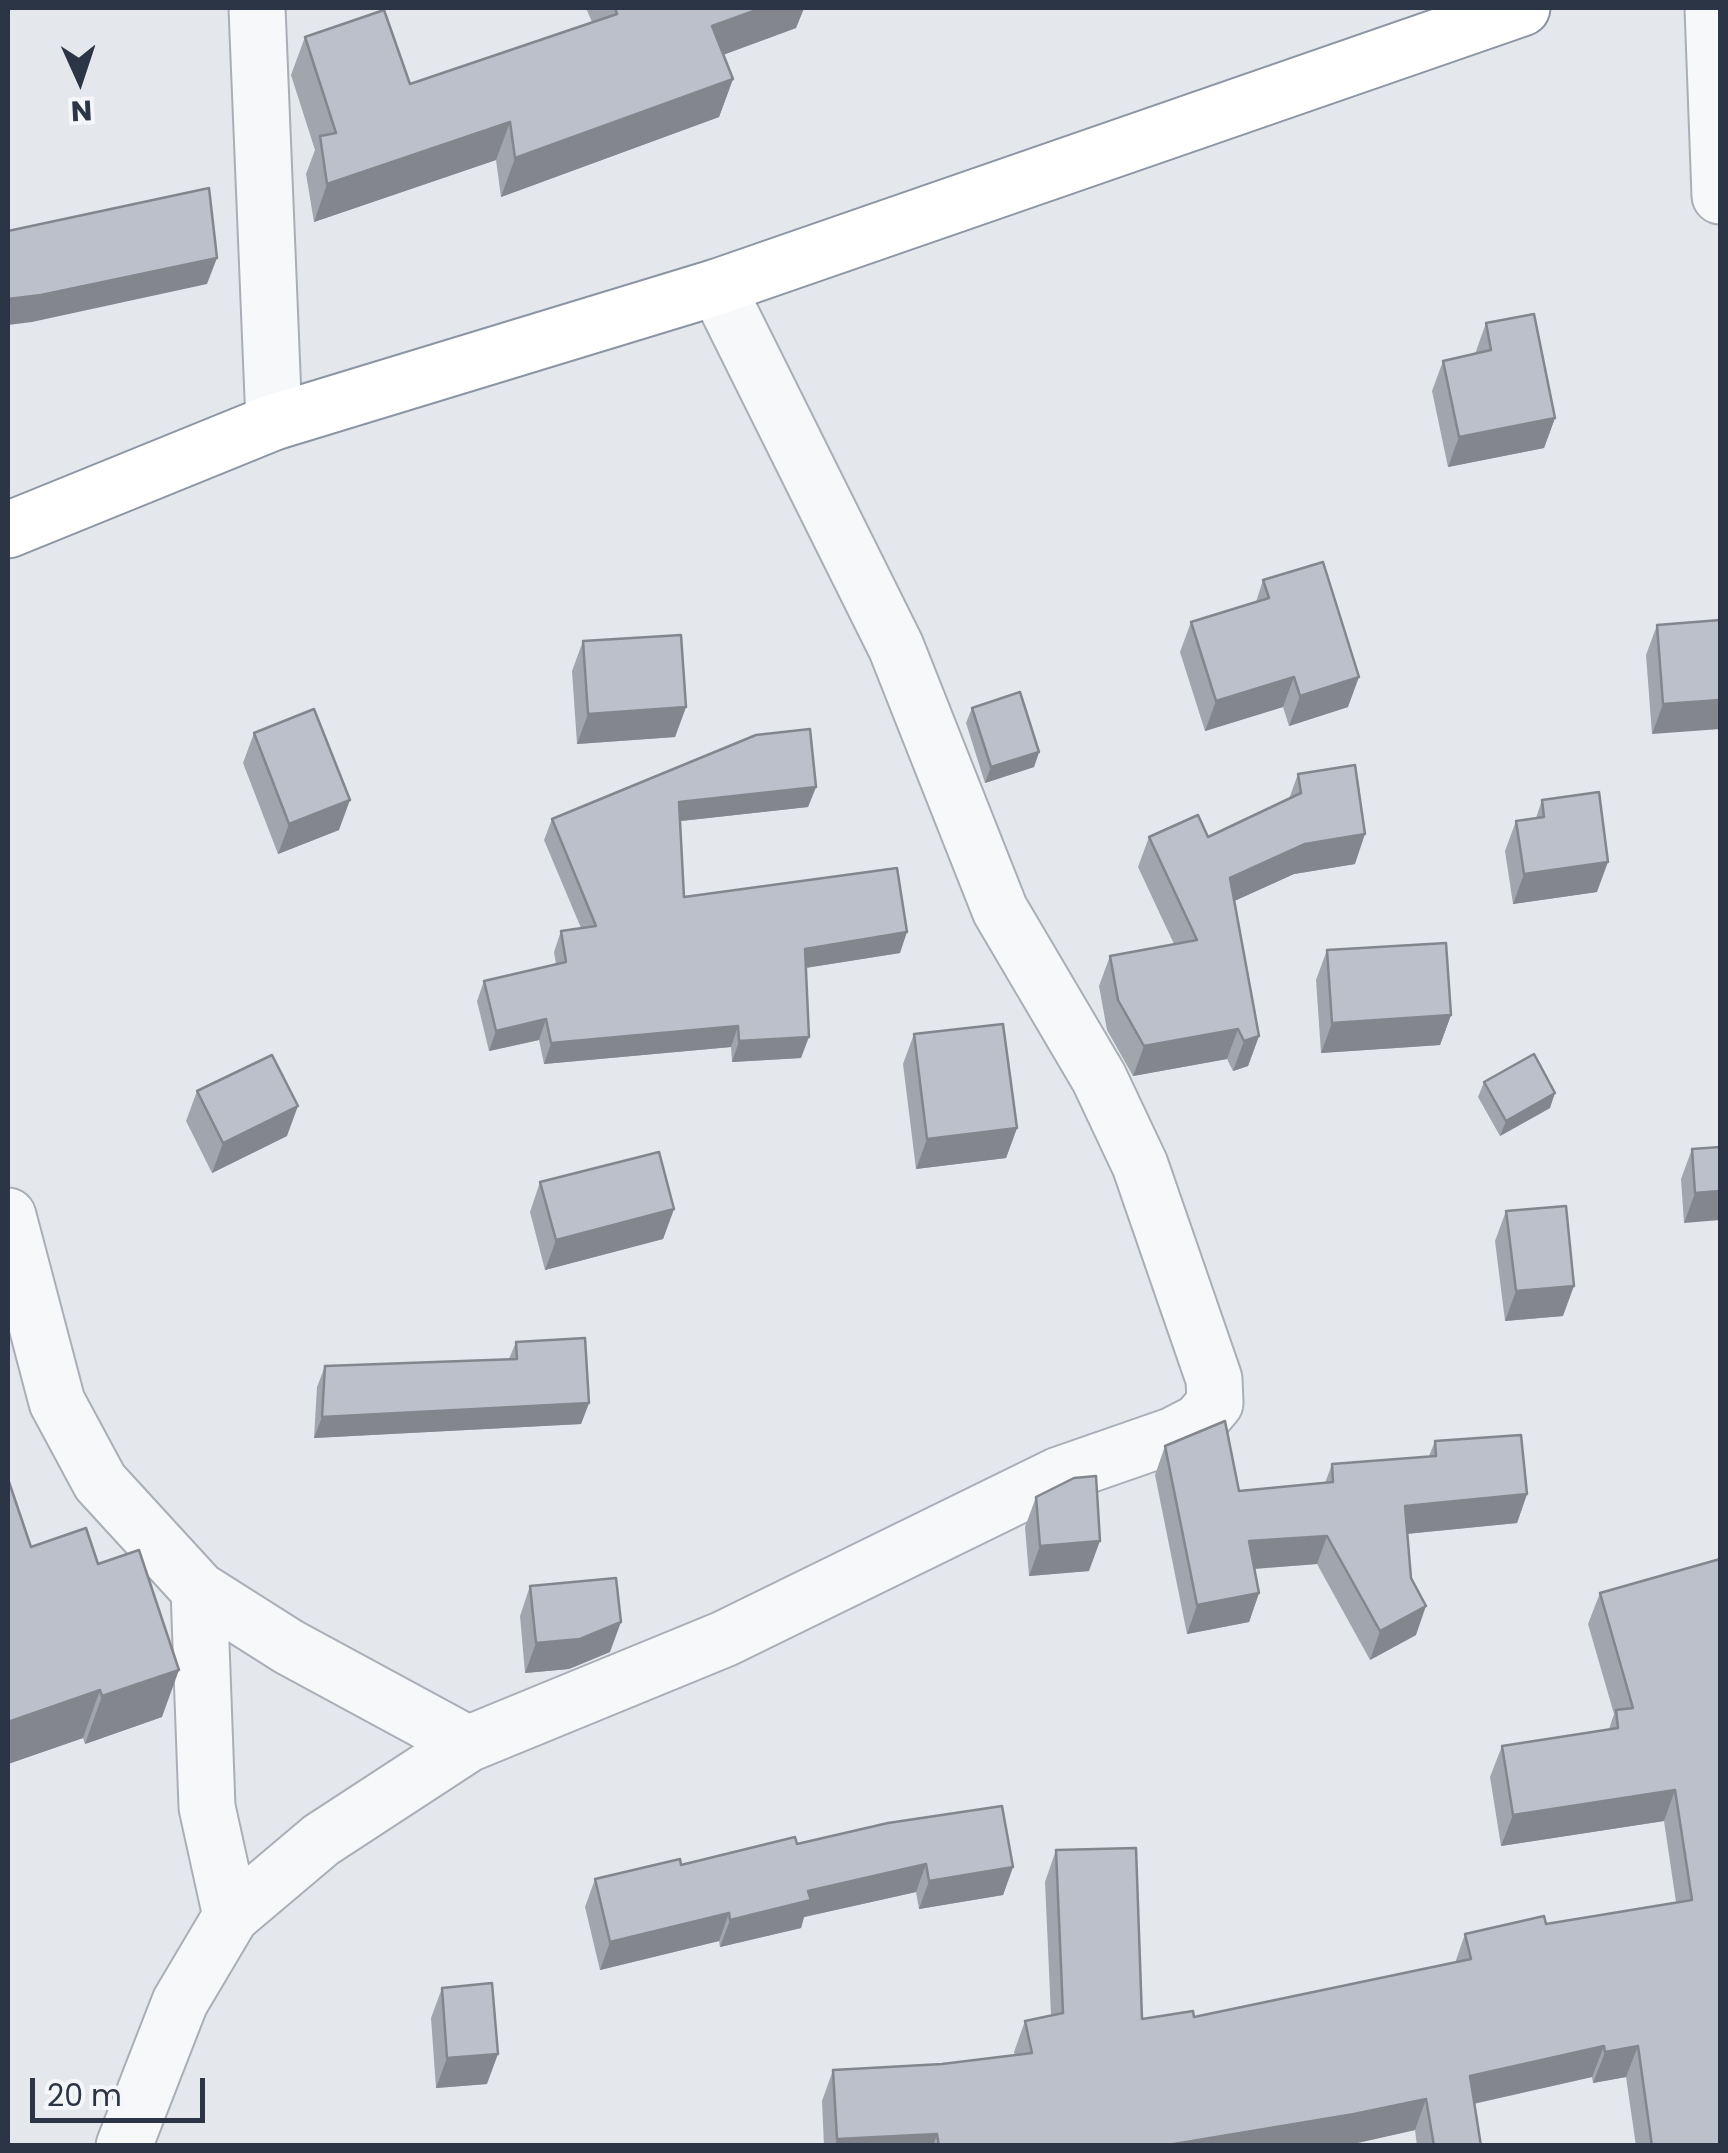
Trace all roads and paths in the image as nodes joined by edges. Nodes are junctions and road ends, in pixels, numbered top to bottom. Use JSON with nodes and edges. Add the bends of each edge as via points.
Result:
{"nodes":[{"id":1,"x":258,"y":8,"type":"edge"},
{"id":2,"x":1522,"y":8,"type":"edge"},
{"id":3,"x":1712,"y":8,"type":"edge"},
{"id":4,"x":1720,"y":196,"type":"edge"},
{"id":5,"x":718,"y":287,"type":"junction"},
{"id":6,"x":274,"y":422,"type":"junction"},
{"id":7,"x":8,"y":530,"type":"edge"},
{"id":8,"x":8,"y":1216,"type":"edge"},
{"id":9,"x":199,"y":1590,"type":"junction"},
{"id":10,"x":468,"y":1744,"type":"junction"},
{"id":11,"x":231,"y":1916,"type":"junction"},
{"id":12,"x":124,"y":2146,"type":"edge"}],
"edges":[{"from":1,"to":6,"type":"street"},
{"from":2,"to":5,"type":"highway"},
{"from":3,"to":4,"type":"street"},
{"from":5,"to":6,"type":"highway"},
{"from":5,"to":10,"type":"street","via":[[896,647],[1000,910],[1099,1078],[1140,1164],[1214,1379],[1216,1403],[1200,1422],[1174,1436],[1058,1476],[724,1640]]},
{"from":6,"to":7,"type":"highway"},
{"from":8,"to":9,"type":"street","via":[[57,1402],[100,1482]]},
{"from":9,"to":10,"type":"street"},
{"from":9,"to":11,"type":"street","via":[[207,1807]]},
{"from":10,"to":11,"type":"street","via":[[322,1840]]},
{"from":11,"to":12,"type":"street","via":[[180,2002]]}]}
